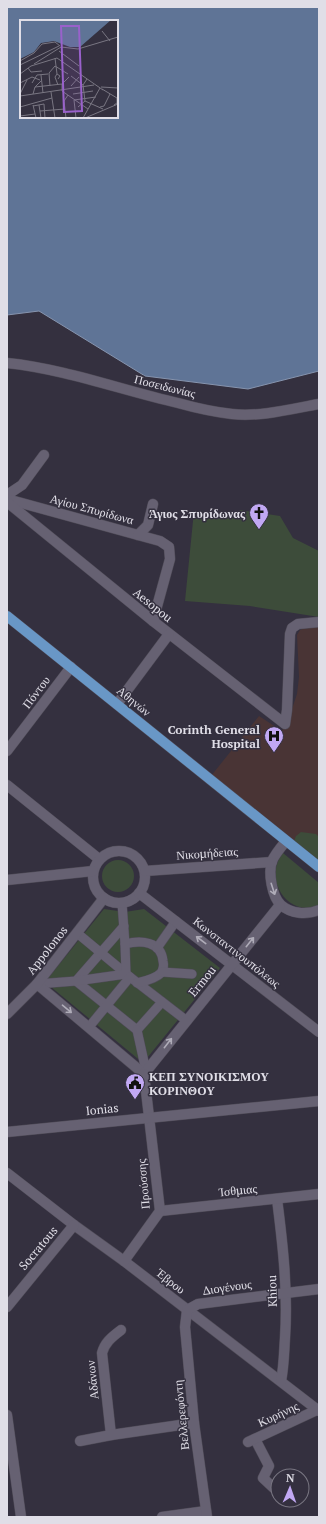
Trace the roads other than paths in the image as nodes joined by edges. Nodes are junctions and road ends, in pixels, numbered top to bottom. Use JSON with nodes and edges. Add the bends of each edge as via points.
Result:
{"nodes":[{"id":1,"x":7,"y":363,"type":"edge"},
{"id":2,"x":319,"y":404,"type":"edge"},
{"id":3,"x":44,"y":455,"type":"dead end"},
{"id":4,"x":7,"y":494,"type":"edge"},
{"id":5,"x":7,"y":501,"type":"edge"},
{"id":6,"x":153,"y":504,"type":"dead end"},
{"id":7,"x":138,"y":535,"type":"junction"},
{"id":8,"x":7,"y":616,"type":"edge"},
{"id":9,"x":153,"y":621,"type":"junction"},
{"id":10,"x":319,"y":622,"type":"edge"},
{"id":11,"x":169,"y":634,"type":"junction"},
{"id":12,"x":71,"y":667,"type":"junction"},
{"id":13,"x":117,"y":704,"type":"junction"},
{"id":14,"x":7,"y":751,"type":"edge"},
{"id":15,"x":7,"y":785,"type":"edge"},
{"id":16,"x":286,"y":841,"type":"junction"},
{"id":17,"x":99,"y":859,"type":"junction"},
{"id":18,"x":272,"y":862,"type":"junction"},
{"id":19,"x":319,"y":867,"type":"edge"},
{"id":20,"x":144,"y":871,"type":"junction"},
{"id":21,"x":93,"y":872,"type":"junction"},
{"id":22,"x":7,"y":880,"type":"edge"},
{"id":23,"x":138,"y":893,"type":"junction"},
{"id":24,"x":104,"y":898,"type":"junction"},
{"id":25,"x":122,"y":902,"type":"junction"},
{"id":26,"x":280,"y":905,"type":"junction"},
{"id":27,"x":319,"y":910,"type":"edge"},
{"id":28,"x":176,"y":921,"type":"junction"},
{"id":29,"x":124,"y":926,"type":"junction"},
{"id":30,"x":77,"y":933,"type":"junction"},
{"id":31,"x":125,"y":944,"type":"junction"},
{"id":32,"x":157,"y":948,"type":"junction"},
{"id":33,"x":101,"y":953,"type":"junction"},
{"id":34,"x":232,"y":964,"type":"junction"},
{"id":35,"x":162,"y":972,"type":"junction"},
{"id":36,"x":192,"y":974,"type":"dead end"},
{"id":37,"x":131,"y":978,"type":"junction"},
{"id":38,"x":76,"y":981,"type":"junction"},
{"id":39,"x":37,"y":984,"type":"junction"},
{"id":40,"x":162,"y":1002,"type":"junction"},
{"id":41,"x":106,"y":1007,"type":"junction"},
{"id":42,"x":7,"y":1014,"type":"edge"},
{"id":43,"x":186,"y":1021,"type":"junction"},
{"id":44,"x":89,"y":1027,"type":"junction"},
{"id":45,"x":137,"y":1030,"type":"junction"},
{"id":46,"x":319,"y":1032,"type":"edge"},
{"id":47,"x":145,"y":1073,"type":"junction"},
{"id":48,"x":319,"y":1101,"type":"edge"},
{"id":49,"x":150,"y":1117,"type":"junction"},
{"id":50,"x":7,"y":1132,"type":"edge"},
{"id":51,"x":7,"y":1173,"type":"edge"},
{"id":52,"x":319,"y":1194,"type":"edge"},
{"id":53,"x":277,"y":1199,"type":"junction"},
{"id":54,"x":160,"y":1211,"type":"junction"},
{"id":55,"x":74,"y":1226,"type":"junction"},
{"id":56,"x":124,"y":1260,"type":"junction"},
{"id":57,"x":319,"y":1289,"type":"edge"},
{"id":58,"x":286,"y":1292,"type":"junction"},
{"id":59,"x":7,"y":1307,"type":"edge"},
{"id":60,"x":187,"y":1310,"type":"junction"},
{"id":61,"x":121,"y":1330,"type":"dead end"},
{"id":62,"x":281,"y":1381,"type":"junction"},
{"id":63,"x":319,"y":1410,"type":"edge"},
{"id":64,"x":7,"y":1415,"type":"edge"},
{"id":65,"x":194,"y":1423,"type":"junction"},
{"id":66,"x":111,"y":1435,"type":"junction"},
{"id":67,"x":80,"y":1441,"type":"dead end"},
{"id":68,"x":11,"y":1471,"type":"edge"},
{"id":69,"x":270,"y":1484,"type":"edge"},
{"id":70,"x":207,"y":1514,"type":"edge"},
{"id":71,"x":21,"y":1517,"type":"edge"},
{"id":72,"x":162,"y":1517,"type":"edge"}],
"edges":[{"from":1,"to":2,"type":"street","name":"Ποσειδωνίας","via":[[36,366],[156,398],[232,414],[250,415]]},
{"from":3,"to":4,"type":"street","via":[[22,485]]},
{"from":5,"to":7,"type":"street","name":"Αγίου Σπυρίδωνα"},
{"from":5,"to":9,"type":"street","name":"Aesopou"},
{"from":6,"to":7,"type":"street","via":[[148,525]]},
{"from":7,"to":9,"type":"street","name":"Αγίου Σπυρίδωνα","via":[[160,541],[169,547],[170,559]]},
{"from":8,"to":12,"type":"main road","name":"Αθηνών"},
{"from":9,"to":11,"type":"street","name":"Aesopou"},
{"from":10,"to":11,"type":"street","name":"Aesopou","via":[[298,624],[292,628],[285,724]]},
{"from":11,"to":13,"type":"street"},
{"from":12,"to":13,"type":"main road","name":"Αθηνών"},
{"from":12,"to":14,"type":"street","name":"Πόντου"},
{"from":13,"to":16,"type":"main road","name":"Αθηνών"},
{"from":15,"to":17,"type":"street"},
{"from":16,"to":18,"type":"street"},
{"from":16,"to":19,"type":"main road","name":"Αθηνών"},
{"from":17,"to":20,"type":"street","via":[[112,851],[125,851],[136,856]]},
{"from":17,"to":21,"type":"street"},
{"from":18,"to":20,"type":"street","name":"Νικομήδειας"},
{"from":18,"to":26,"type":"street","one_way":true,"via":[[272,885]]},
{"from":20,"to":23,"type":"street","via":[[144,885]]},
{"from":21,"to":22,"type":"street"},
{"from":21,"to":24,"type":"street","via":[[94,887]]},
{"from":23,"to":25,"type":"street","via":[[128,902]]},
{"from":23,"to":28,"type":"street","name":"Κωνσταντινουπόλεως"},
{"from":24,"to":25,"type":"street","via":[[111,902]]},
{"from":24,"to":30,"type":"street","name":"Appolonos"},
{"from":25,"to":29,"type":"street"},
{"from":26,"to":27,"type":"street","via":[[302,913]]},
{"from":34,"to":26,"type":"street","name":"Ermou","one_way":true},
{"from":28,"to":32,"type":"street"},
{"from":34,"to":28,"type":"street","name":"Κωνσταντινουπόλεως","one_way":true},
{"from":29,"to":31,"type":"street"},
{"from":29,"to":33,"type":"street"},
{"from":30,"to":33,"type":"street"},
{"from":30,"to":39,"type":"street","name":"Appolonos"},
{"from":31,"to":32,"type":"street","via":[[144,942]]},
{"from":31,"to":37,"type":"street"},
{"from":32,"to":35,"type":"street","via":[[164,963]]},
{"from":33,"to":37,"type":"street"},
{"from":33,"to":38,"type":"street"},
{"from":34,"to":43,"type":"street","name":"Ermou"},
{"from":34,"to":46,"type":"street","name":"Κωνσταντινουπόλεως"},
{"from":35,"to":36,"type":"street"},
{"from":35,"to":37,"type":"street","via":[[157,976]]},
{"from":37,"to":38,"type":"street"},
{"from":37,"to":40,"type":"street"},
{"from":37,"to":41,"type":"street"},
{"from":38,"to":39,"type":"street"},
{"from":38,"to":41,"type":"street"},
{"from":39,"to":42,"type":"street","name":"Appolonos"},
{"from":39,"to":44,"type":"street","one_way":true},
{"from":40,"to":43,"type":"street"},
{"from":40,"to":45,"type":"street"},
{"from":41,"to":44,"type":"street"},
{"from":41,"to":45,"type":"street"},
{"from":47,"to":43,"type":"street","name":"Ermou","one_way":true},
{"from":44,"to":47,"type":"street"},
{"from":45,"to":47,"type":"street"},
{"from":47,"to":49,"type":"street","name":"Προύσσης"},
{"from":48,"to":49,"type":"street","name":"Ionias"},
{"from":49,"to":50,"type":"street","name":"Ionias"},
{"from":49,"to":54,"type":"street","name":"Προύσσης"},
{"from":51,"to":55,"type":"street","name":"Έβρου"},
{"from":52,"to":53,"type":"street","name":"Ίσθμιας"},
{"from":53,"to":54,"type":"street","name":"Ίσθμιας"},
{"from":53,"to":58,"type":"street","name":"Khiou"},
{"from":54,"to":56,"type":"street","name":"Προύσσης"},
{"from":55,"to":56,"type":"street","name":"Έβρου"},
{"from":55,"to":59,"type":"street","name":"Socratous"},
{"from":56,"to":60,"type":"street","name":"Έβρου"},
{"from":57,"to":58,"type":"street","name":"Διογένους"},
{"from":58,"to":60,"type":"street","name":"Διογένους","via":[[198,1304]]},
{"from":58,"to":62,"type":"street","name":"Khiou","via":[[284,1368]]},
{"from":60,"to":62,"type":"street","name":"Έβρου"},
{"from":60,"to":65,"type":"street","name":"Βελλερεφόντη","via":[[185,1327]]},
{"from":61,"to":66,"type":"street","name":"Αδάνων","via":[[108,1341],[102,1353]]},
{"from":62,"to":63,"type":"street","name":"Έβρου"},
{"from":63,"to":69,"type":"street","name":"Κυρήνης","via":[[251,1441],[268,1466],[263,1478]]},
{"from":64,"to":68,"type":"street"},
{"from":65,"to":66,"type":"street"},
{"from":65,"to":70,"type":"street","name":"Βελλερεφόντη"},
{"from":66,"to":67,"type":"street"},
{"from":68,"to":71,"type":"street"},
{"from":70,"to":72,"type":"street"}]}
